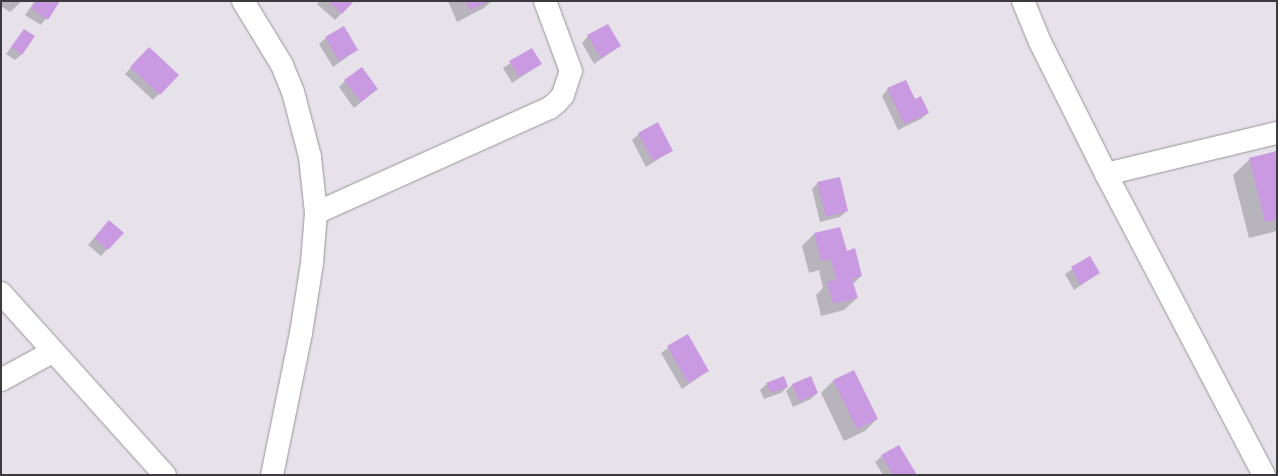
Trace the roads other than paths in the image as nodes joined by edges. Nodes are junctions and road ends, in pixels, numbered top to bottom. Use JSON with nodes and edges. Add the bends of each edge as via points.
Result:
{"nodes":[{"id":1,"x":243,"y":1,"type":"edge"},
{"id":2,"x":545,"y":1,"type":"edge"},
{"id":3,"x":1023,"y":1,"type":"edge"},
{"id":4,"x":1277,"y":133,"type":"edge"},
{"id":5,"x":1106,"y":174,"type":"junction"},
{"id":6,"x":316,"y":213,"type":"junction"},
{"id":7,"x":1,"y":293,"type":"edge"},
{"id":8,"x":52,"y":352,"type":"junction"},
{"id":9,"x":1,"y":380,"type":"edge"},
{"id":10,"x":164,"y":475,"type":"edge"},
{"id":11,"x":272,"y":475,"type":"edge"},
{"id":12,"x":1264,"y":475,"type":"edge"}],
"edges":[{"from":1,"to":6,"type":"street","via":[[282,65],[293,92],[310,157]]},
{"from":2,"to":6,"type":"street","via":[[571,71],[566,89],[557,102],[550,108]]},
{"from":3,"to":5,"type":"street","via":[[1040,42]]},
{"from":4,"to":5,"type":"street"},
{"from":5,"to":12,"type":"street"},
{"from":6,"to":11,"type":"street","via":[[312,263],[301,333]]},
{"from":7,"to":8,"type":"street"},
{"from":8,"to":9,"type":"street"},
{"from":8,"to":10,"type":"street"}]}
